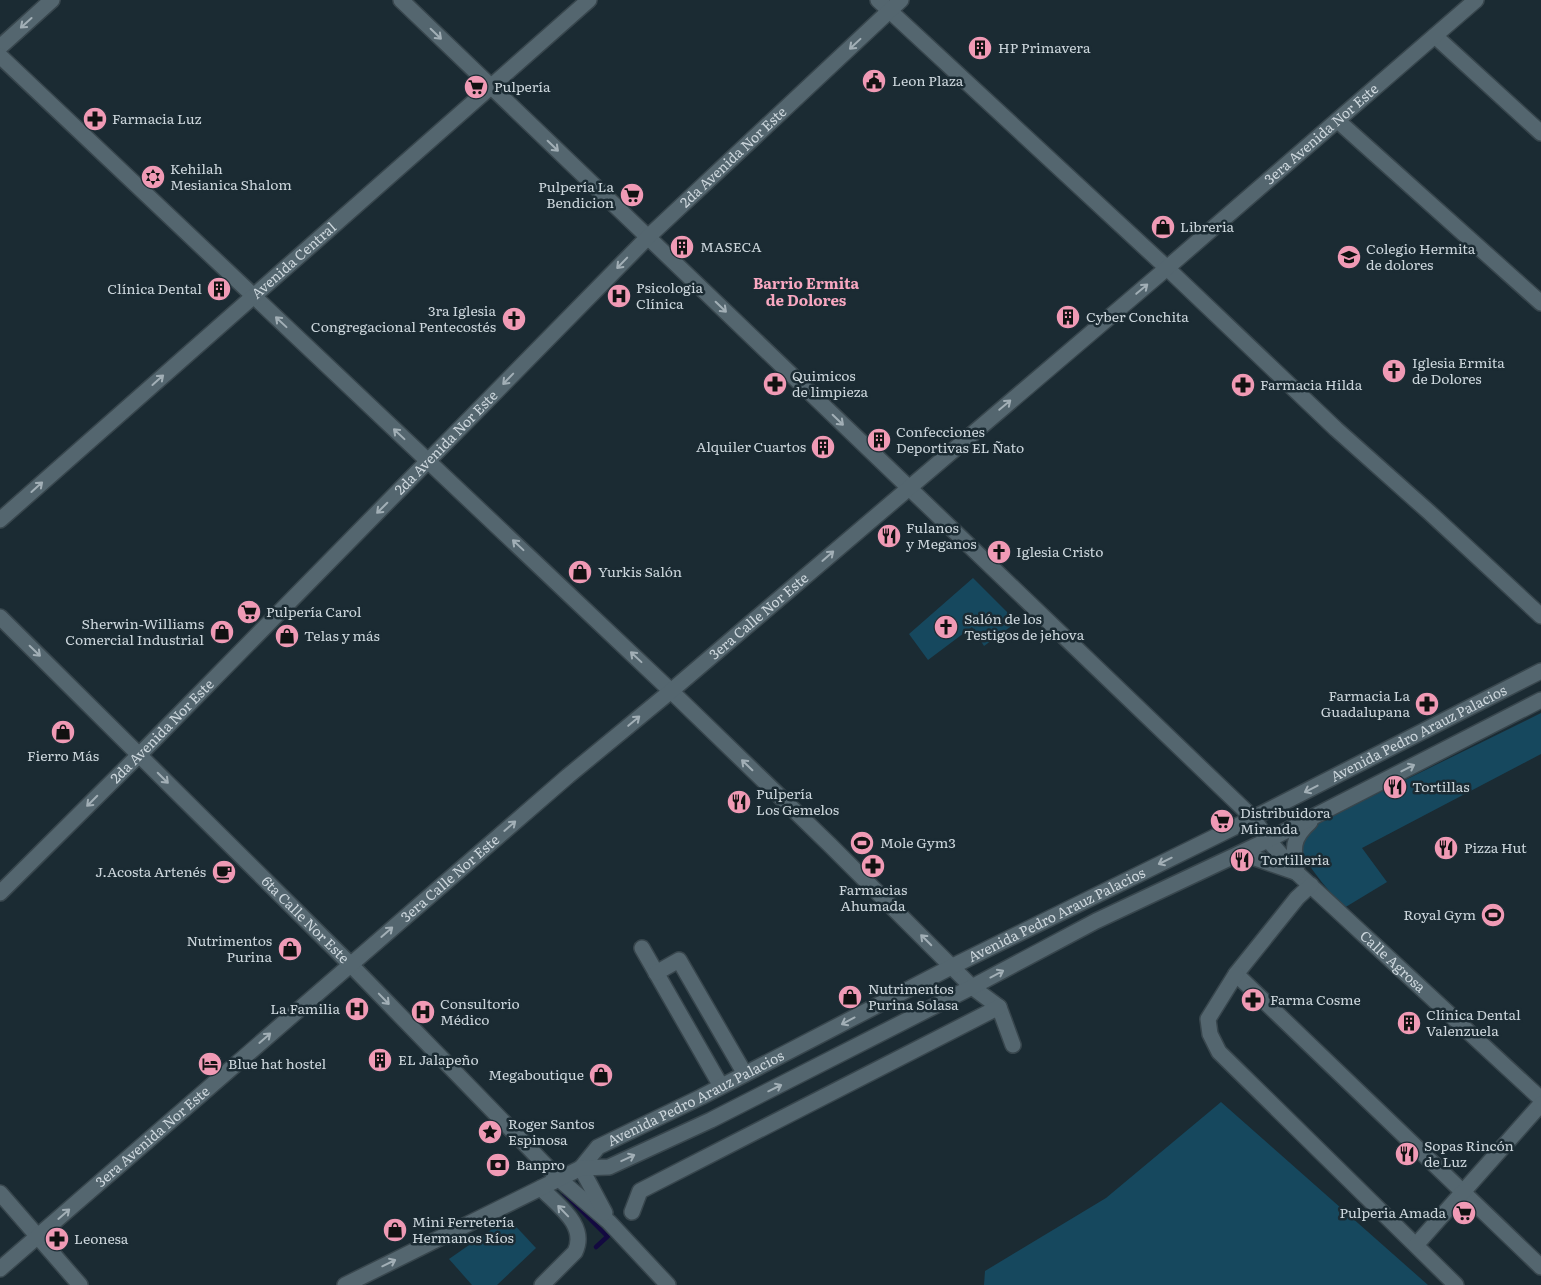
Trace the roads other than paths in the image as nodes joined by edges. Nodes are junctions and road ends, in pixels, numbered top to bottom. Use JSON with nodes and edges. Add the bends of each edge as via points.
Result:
{"nodes":[{"id":1,"x":52,"y":0,"type":"edge"},
{"id":2,"x":401,"y":0,"type":"edge"},
{"id":3,"x":589,"y":0,"type":"edge"},
{"id":4,"x":878,"y":0,"type":"edge"},
{"id":5,"x":1476,"y":0,"type":"edge"},
{"id":6,"x":895,"y":5,"type":"edge"},
{"id":7,"x":1436,"y":36,"type":"junction"},
{"id":8,"x":0,"y":47,"type":"edge"},
{"id":9,"x":0,"y":56,"type":"edge"},
{"id":10,"x":491,"y":87,"type":"junction"},
{"id":11,"x":1338,"y":121,"type":"junction"},
{"id":12,"x":1541,"y":133,"type":"edge"},
{"id":13,"x":648,"y":237,"type":"junction"},
{"id":14,"x":1167,"y":268,"type":"junction"},
{"id":15,"x":253,"y":296,"type":"junction"},
{"id":16,"x":1541,"y":303,"type":"edge"},
{"id":17,"x":428,"y":461,"type":"junction"},
{"id":18,"x":908,"y":487,"type":"junction"},
{"id":19,"x":0,"y":520,"type":"edge"},
{"id":20,"x":1541,"y":616,"type":"edge"},
{"id":21,"x":0,"y":617,"type":"edge"},
{"id":22,"x":1541,"y":671,"type":"edge"},
{"id":23,"x":671,"y":690,"type":"junction"},
{"id":24,"x":1541,"y":700,"type":"edge"},
{"id":25,"x":139,"y":754,"type":"junction"},
{"id":26,"x":1319,"y":814,"type":"junction"},
{"id":27,"x":1253,"y":818,"type":"junction"},
{"id":28,"x":1268,"y":840,"type":"junction"},
{"id":29,"x":1232,"y":857,"type":"junction"},
{"id":30,"x":1298,"y":873,"type":"junction"},
{"id":31,"x":1310,"y":885,"type":"junction"},
{"id":32,"x":0,"y":893,"type":"edge"},
{"id":33,"x":1086,"y":899,"type":"junction"},
{"id":34,"x":1096,"y":922,"type":"junction"},
{"id":35,"x":642,"y":948,"type":"dead end"},
{"id":36,"x":350,"y":964,"type":"junction"},
{"id":37,"x":952,"y":966,"type":"junction"},
{"id":38,"x":656,"y":973,"type":"junction"},
{"id":39,"x":1236,"y":974,"type":"junction"},
{"id":40,"x":972,"y":987,"type":"junction"},
{"id":41,"x":999,"y":1006,"type":"junction"},
{"id":42,"x":814,"y":1038,"type":"junction"},
{"id":43,"x":1013,"y":1044,"type":"dead end"},
{"id":44,"x":824,"y":1063,"type":"junction"},
{"id":45,"x":745,"y":1074,"type":"junction"},
{"id":46,"x":721,"y":1086,"type":"junction"},
{"id":47,"x":701,"y":1097,"type":"junction"},
{"id":48,"x":1541,"y":1099,"type":"edge"},
{"id":49,"x":1541,"y":1104,"type":"edge"},
{"id":50,"x":711,"y":1120,"type":"junction"},
{"id":51,"x":581,"y":1168,"type":"junction"},
{"id":52,"x":559,"y":1179,"type":"junction"},
{"id":53,"x":541,"y":1188,"type":"junction"},
{"id":54,"x":0,"y":1193,"type":"edge"},
{"id":55,"x":1463,"y":1193,"type":"junction"},
{"id":56,"x":632,"y":1212,"type":"dead end"},
{"id":57,"x":609,"y":1222,"type":"junction"},
{"id":58,"x":38,"y":1237,"type":"junction"},
{"id":59,"x":1416,"y":1245,"type":"junction"},
{"id":60,"x":1541,"y":1267,"type":"edge"},
{"id":61,"x":0,"y":1269,"type":"edge"},
{"id":62,"x":80,"y":1285,"type":"edge"},
{"id":63,"x":345,"y":1285,"type":"edge"},
{"id":64,"x":542,"y":1285,"type":"edge"},
{"id":65,"x":668,"y":1285,"type":"edge"},
{"id":66,"x":1456,"y":1285,"type":"edge"}],
"edges":[{"from":1,"to":8,"type":"street","one_way":true},
{"from":2,"to":10,"type":"street","name":"Calle Agrosa","one_way":true},
{"from":3,"to":10,"type":"street","name":"Avenida Central"},
{"from":4,"to":6,"type":"street"},
{"from":5,"to":7,"type":"street","name":"3era Avenida Nor Este"},
{"from":6,"to":13,"type":"street","name":"2da Avenida Nor Este","one_way":true},
{"from":6,"to":14,"type":"street"},
{"from":7,"to":11,"type":"street","name":"3era Avenida Nor Este"},
{"from":7,"to":12,"type":"street"},
{"from":9,"to":15,"type":"street"},
{"from":10,"to":13,"type":"street","name":"Calle Agrosa","one_way":true},
{"from":10,"to":15,"type":"street","name":"Avenida Central"},
{"from":11,"to":14,"type":"street","name":"3era Avenida Nor Este"},
{"from":11,"to":16,"type":"street"},
{"from":13,"to":17,"type":"street","name":"2da Avenida Nor Este","one_way":true},
{"from":13,"to":18,"type":"street","name":"Calle Agrosa","one_way":true},
{"from":18,"to":14,"type":"street","name":"3era Calle Nor Este","one_way":true},
{"from":14,"to":20,"type":"street","via":[[1336,429]]},
{"from":17,"to":15,"type":"street","one_way":true},
{"from":19,"to":15,"type":"street","name":"Avenida Central","one_way":true},
{"from":23,"to":17,"type":"street","one_way":true},
{"from":17,"to":25,"type":"street","name":"2da Avenida Nor Este","one_way":true},
{"from":23,"to":18,"type":"street","name":"3era Calle Nor Este","one_way":true},
{"from":18,"to":27,"type":"street","name":"Calle Agrosa"},
{"from":21,"to":25,"type":"street","name":"6ta Calle Nor Este","one_way":true},
{"from":22,"to":27,"type":"street","name":"Avenida Pedro Arauz Palacios","one_way":true},
{"from":36,"to":23,"type":"street","name":"3era Calle Nor Este","one_way":true},
{"from":37,"to":23,"type":"street","one_way":true},
{"from":26,"to":24,"type":"street","name":"Avenida Pedro Arauz Palacios","one_way":true},
{"from":25,"to":32,"type":"street","name":"2da Avenida Nor Este","one_way":true},
{"from":25,"to":36,"type":"street","name":"6ta Calle Nor Este","one_way":true},
{"from":26,"to":28,"type":"street","name":"Avenida Pedro Arauz Palacios"},
{"from":26,"to":30,"type":"street","via":[[1298,834],[1294,844]]},
{"from":27,"to":28,"type":"street","name":"Calle Agrosa"},
{"from":27,"to":33,"type":"street","name":"Avenida Pedro Arauz Palacios","one_way":true},
{"from":28,"to":29,"type":"street","name":"Avenida Pedro Arauz Palacios"},
{"from":28,"to":30,"type":"street","name":"Calle Agrosa"},
{"from":29,"to":30,"type":"street","via":[[1252,857]]},
{"from":29,"to":34,"type":"street","name":"Avenida Pedro Arauz Palacios"},
{"from":30,"to":31,"type":"street","name":"Calle Agrosa"},
{"from":31,"to":39,"type":"street"},
{"from":31,"to":48,"type":"street","name":"Calle Agrosa"},
{"from":33,"to":34,"type":"street"},
{"from":33,"to":37,"type":"street","name":"Avenida Pedro Arauz Palacios"},
{"from":40,"to":34,"type":"street","name":"Avenida Pedro Arauz Palacios","one_way":true},
{"from":35,"to":38,"type":"street"},
{"from":36,"to":52,"type":"street","name":"6ta Calle Nor Este","one_way":true},
{"from":58,"to":36,"type":"street","name":"3era Avenida Nor Este","one_way":true},
{"from":37,"to":40,"type":"street"},
{"from":37,"to":42,"type":"street","name":"Avenida Pedro Arauz Palacios","one_way":true},
{"from":38,"to":45,"type":"street","via":[[679,960]]},
{"from":38,"to":46,"type":"street"},
{"from":39,"to":55,"type":"street"},
{"from":39,"to":59,"type":"street","via":[[1208,1019],[1210,1034],[1219,1052]]},
{"from":40,"to":41,"type":"street"},
{"from":40,"to":44,"type":"street","name":"Avenida Pedro Arauz Palacios"},
{"from":41,"to":43,"type":"street"},
{"from":41,"to":56,"type":"street","via":[[640,1191]]},
{"from":42,"to":44,"type":"street"},
{"from":42,"to":45,"type":"street","name":"Avenida Pedro Arauz Palacios"},
{"from":50,"to":44,"type":"street","name":"Avenida Pedro Arauz Palacios","one_way":true},
{"from":45,"to":46,"type":"street","name":"Avenida Pedro Arauz Palacios"},
{"from":46,"to":47,"type":"street","name":"Avenida Pedro Arauz Palacios"},
{"from":47,"to":50,"type":"street"},
{"from":47,"to":51,"type":"street","name":"Avenida Pedro Arauz Palacios","via":[[598,1147]]},
{"from":49,"to":55,"type":"street"},
{"from":51,"to":50,"type":"street","name":"Avenida Pedro Arauz Palacios","one_way":true,"via":[[609,1167]]},
{"from":51,"to":52,"type":"street","name":"Avenida Pedro Arauz Palacios"},
{"from":51,"to":57,"type":"street","name":"6ta Calle Nor Este"},
{"from":52,"to":53,"type":"street","name":"Avenida Pedro Arauz Palacios"},
{"from":52,"to":57,"type":"street","name":"6ta Calle Nor Este"},
{"from":63,"to":53,"type":"street","name":"Avenida Pedro Arauz Palacios","one_way":true},
{"from":64,"to":53,"type":"street","one_way":true,"via":[[575,1252],[579,1238],[574,1222]]},
{"from":54,"to":58,"type":"street"},
{"from":55,"to":59,"type":"street"},
{"from":55,"to":60,"type":"street"},
{"from":57,"to":65,"type":"street","name":"6ta Calle Nor Este"},
{"from":58,"to":61,"type":"street","name":"3era Avenida Nor Este"},
{"from":58,"to":62,"type":"street"},
{"from":59,"to":66,"type":"street"}]}
